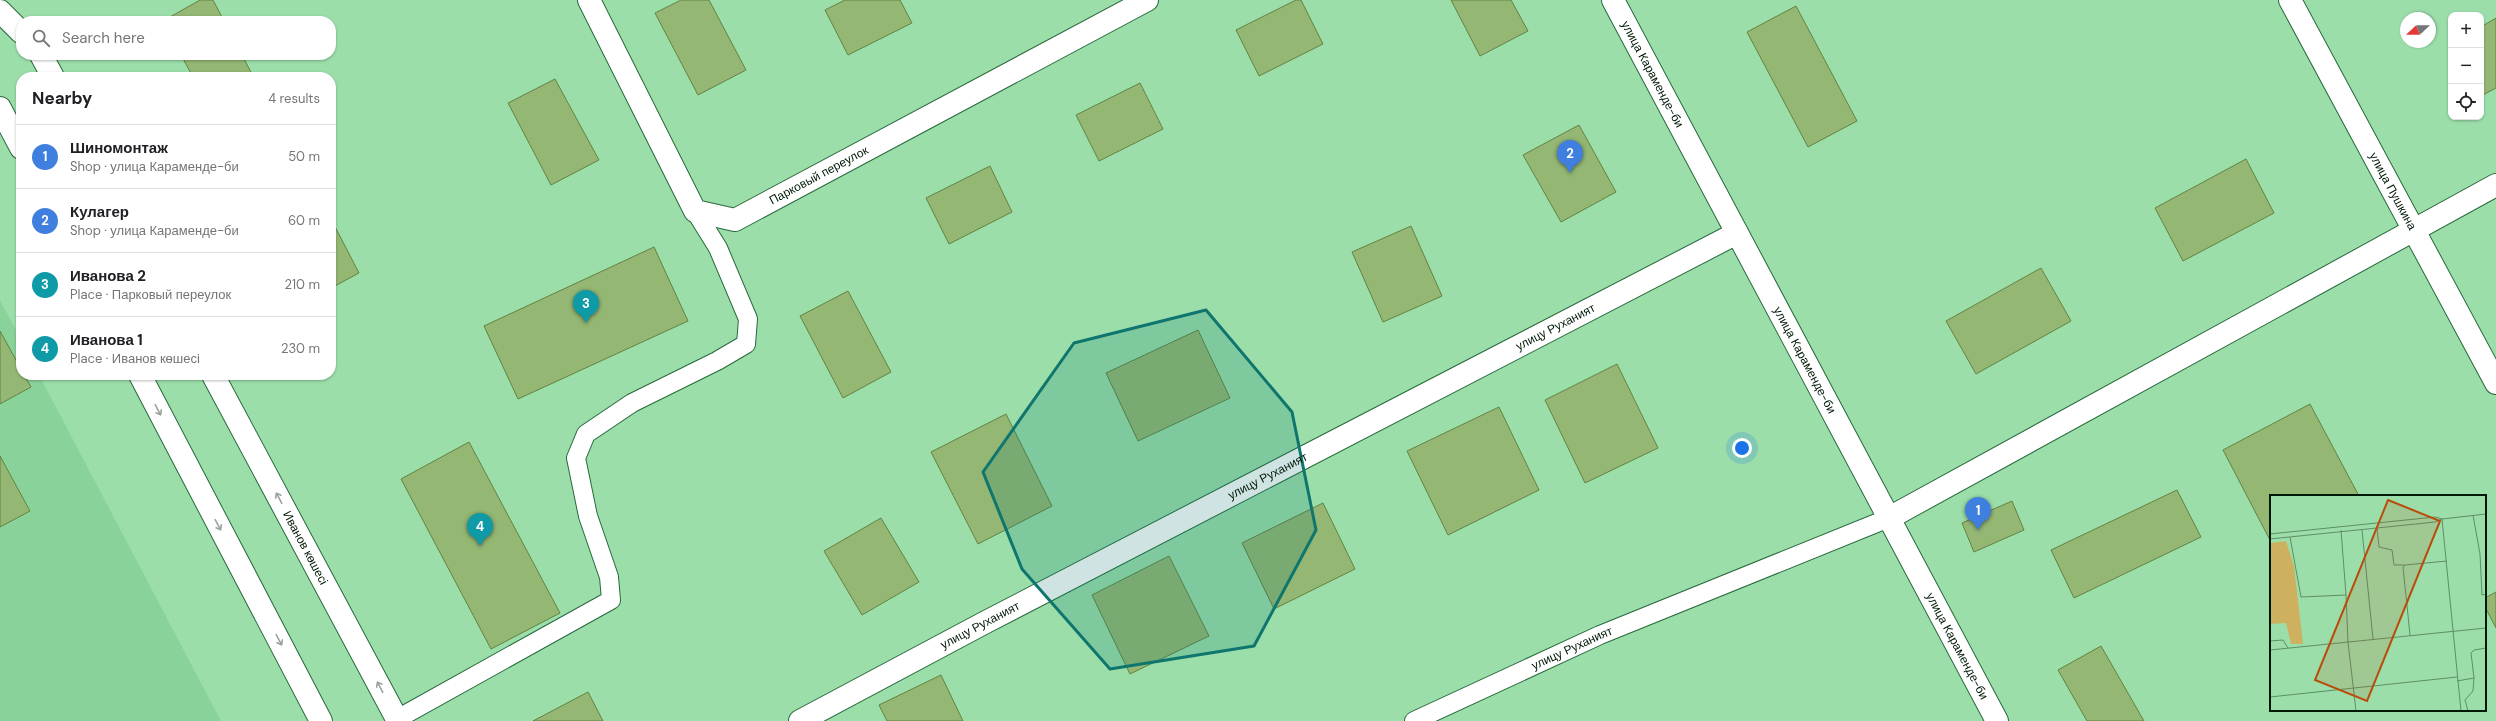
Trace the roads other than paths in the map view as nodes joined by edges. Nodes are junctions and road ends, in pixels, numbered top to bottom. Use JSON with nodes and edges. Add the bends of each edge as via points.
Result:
{"nodes":[{"id":1,"x":589,"y":0,"type":"edge"},
{"id":2,"x":1147,"y":0,"type":"edge"},
{"id":3,"x":1613,"y":0,"type":"edge"},
{"id":4,"x":2290,"y":0,"type":"edge"},
{"id":5,"x":0,"y":11,"type":"edge"},
{"id":6,"x":16,"y":27,"type":"edge"},
{"id":7,"x":44,"y":60,"type":"edge"},
{"id":8,"x":50,"y":72,"type":"edge"},
{"id":9,"x":0,"y":108,"type":"edge"},
{"id":10,"x":16,"y":138,"type":"edge"},
{"id":11,"x":2496,"y":185,"type":"edge"},
{"id":12,"x":695,"y":211,"type":"junction"},
{"id":13,"x":2414,"y":230,"type":"junction"},
{"id":14,"x":1737,"y":234,"type":"junction"},
{"id":15,"x":143,"y":380,"type":"edge"},
{"id":16,"x":216,"y":380,"type":"edge"},
{"id":17,"x":2496,"y":383,"type":"edge"},
{"id":18,"x":1889,"y":518,"type":"junction"},
{"id":19,"x":398,"y":720,"type":"edge"},
{"id":20,"x":321,"y":721,"type":"edge"},
{"id":21,"x":800,"y":721,"type":"edge"},
{"id":22,"x":1414,"y":721,"type":"edge"},
{"id":23,"x":1997,"y":721,"type":"edge"}],
"edges":[{"from":1,"to":12,"type":"street"},
{"from":2,"to":12,"type":"street","name":"Парковый переулок","via":[[735,220]]},
{"from":3,"to":14,"type":"street","name":"улица Караменде-би"},
{"from":4,"to":13,"type":"street","name":"улица Пушкина"},
{"from":5,"to":6,"type":"street"},
{"from":7,"to":8,"type":"street"},
{"from":9,"to":10,"type":"street"},
{"from":11,"to":13,"type":"street"},
{"from":12,"to":19,"type":"lane","via":[[718,248],[748,319],[746,344],[632,403],[586,434],[576,458],[588,516],[609,577],[611,600]]},
{"from":13,"to":17,"type":"street","name":"улица Пушкина"},
{"from":13,"to":18,"type":"street"},
{"from":14,"to":18,"type":"street","name":"улица Караменде-би"},
{"from":14,"to":21,"type":"street","name":"улицу Руханият","via":[[991,619]]},
{"from":15,"to":20,"type":"street","one_way":true},
{"from":19,"to":16,"type":"street","name":"Иванов көшесі","one_way":true},
{"from":18,"to":22,"type":"lane","name":"улицу Руханият","via":[[1600,635]]},
{"from":18,"to":23,"type":"street","name":"улица Караменде-би"}]}
